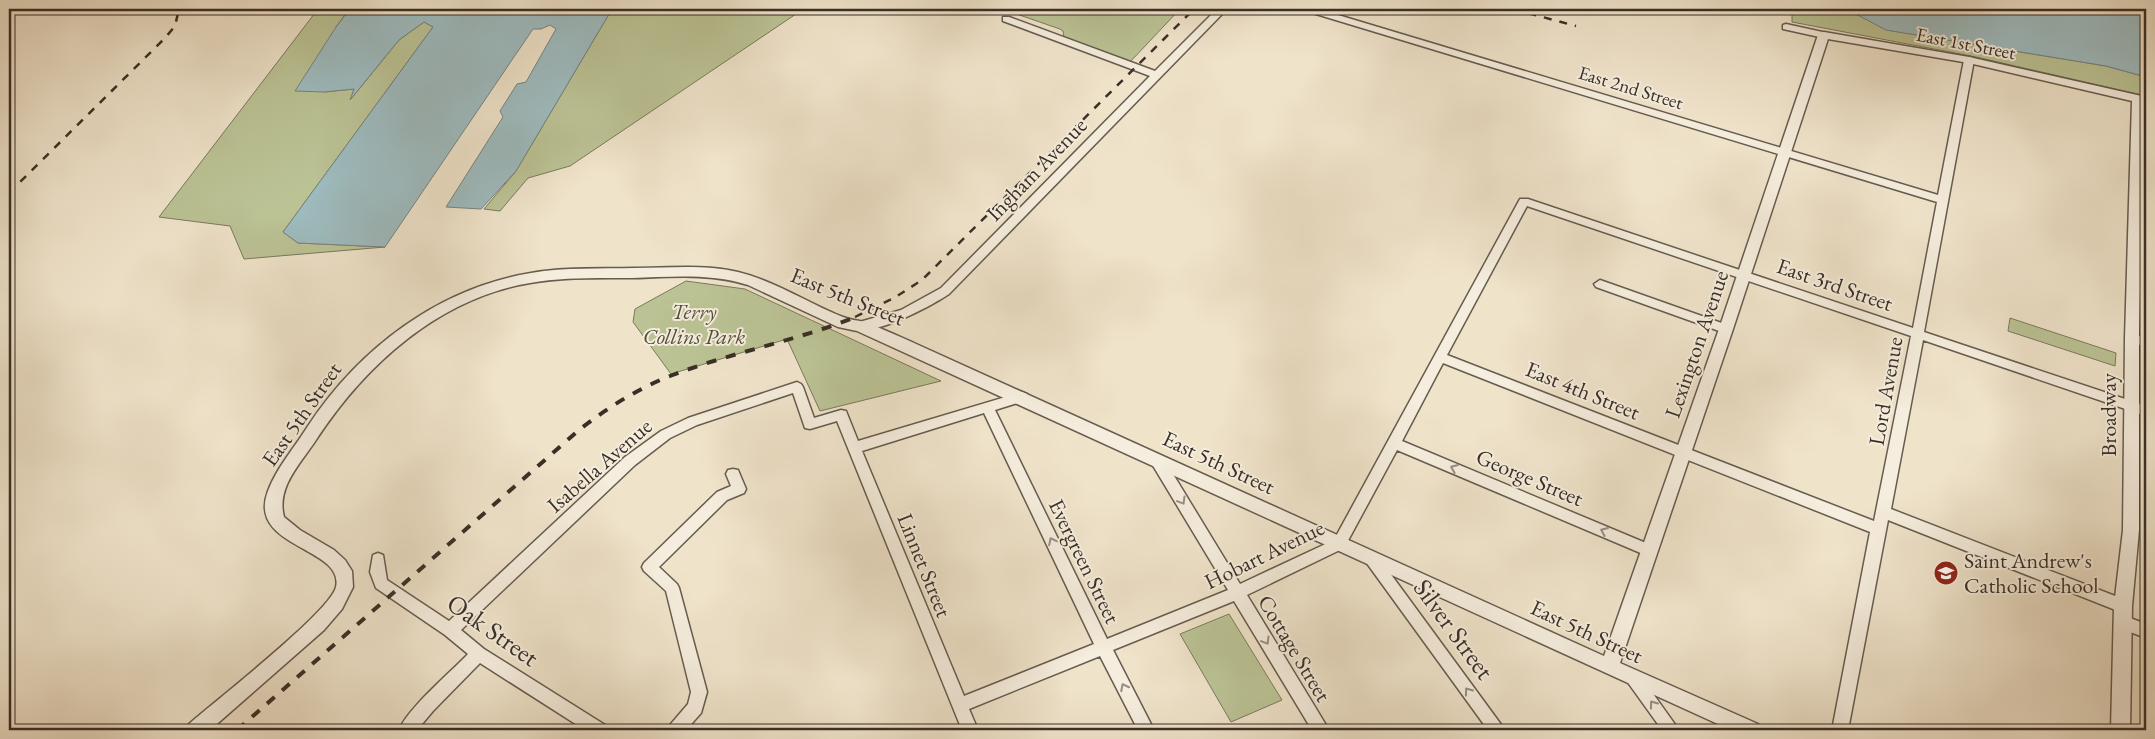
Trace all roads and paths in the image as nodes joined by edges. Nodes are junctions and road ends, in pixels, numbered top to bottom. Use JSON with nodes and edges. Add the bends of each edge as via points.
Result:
{"nodes":[{"id":1,"x":1222,"y":9,"type":"edge"},
{"id":2,"x":1309,"y":9,"type":"edge"},
{"id":3,"x":1006,"y":19,"type":"dead end"},
{"id":4,"x":1786,"y":27,"type":"dead end"},
{"id":5,"x":1824,"y":35,"type":"junction"},
{"id":6,"x":1969,"y":60,"type":"junction"},
{"id":7,"x":1156,"y":75,"type":"junction"},
{"id":8,"x":2142,"y":100,"type":"edge"},
{"id":9,"x":1785,"y":152,"type":"junction"},
{"id":10,"x":1943,"y":200,"type":"junction"},
{"id":11,"x":1524,"y":201,"type":"joint"},
{"id":12,"x":2140,"y":257,"type":"edge"},
{"id":13,"x":1743,"y":274,"type":"junction"},
{"id":14,"x":1600,"y":284,"type":"dead end"},
{"id":15,"x":860,"y":326,"type":"junction"},
{"id":16,"x":1726,"y":330,"type":"junction"},
{"id":17,"x":1917,"y":333,"type":"junction"},
{"id":18,"x":2132,"y":338,"type":"junction"},
{"id":19,"x":2146,"y":343,"type":"edge"},
{"id":20,"x":1440,"y":357,"type":"junction"},
{"id":21,"x":1022,"y":397,"type":"junction"},
{"id":22,"x":988,"y":408,"type":"junction"},
{"id":23,"x":2139,"y":409,"type":"edge"},
{"id":24,"x":841,"y":416,"type":"joint"},
{"id":25,"x":1394,"y":443,"type":"junction"},
{"id":26,"x":854,"y":448,"type":"junction"},
{"id":27,"x":1683,"y":453,"type":"junction"},
{"id":28,"x":1157,"y":460,"type":"junction"},
{"id":29,"x":733,"y":474,"type":"dead end"},
{"id":30,"x":1884,"y":512,"type":"junction"},
{"id":31,"x":1878,"y":529,"type":"junction"},
{"id":32,"x":1339,"y":544,"type":"junction"},
{"id":33,"x":1648,"y":550,"type":"junction"},
{"id":34,"x":1371,"y":558,"type":"junction"},
{"id":35,"x":378,"y":559,"type":"dead end"},
{"id":36,"x":1237,"y":593,"type":"junction"},
{"id":37,"x":2123,"y":614,"type":"junction"},
{"id":38,"x":450,"y":630,"type":"junction"},
{"id":39,"x":2146,"y":632,"type":"edge"},
{"id":40,"x":1103,"y":647,"type":"junction"},
{"id":41,"x":479,"y":654,"type":"junction"},
{"id":42,"x":1609,"y":667,"type":"junction"},
{"id":43,"x":1634,"y":679,"type":"junction"},
{"id":44,"x":960,"y":705,"type":"junction"},
{"id":45,"x":196,"y":730,"type":"edge"},
{"id":46,"x":407,"y":730,"type":"edge"},
{"id":47,"x":599,"y":730,"type":"edge"},
{"id":48,"x":676,"y":730,"type":"edge"},
{"id":49,"x":970,"y":730,"type":"edge"},
{"id":50,"x":1146,"y":730,"type":"edge"},
{"id":51,"x":1321,"y":730,"type":"edge"},
{"id":52,"x":1497,"y":730,"type":"edge"},
{"id":53,"x":1671,"y":730,"type":"edge"},
{"id":54,"x":1751,"y":730,"type":"edge"},
{"id":55,"x":1840,"y":730,"type":"edge"},
{"id":56,"x":2121,"y":730,"type":"edge"}],
"edges":[{"from":1,"to":7,"type":"street","name":"Ingham Avenue"},
{"from":2,"to":9,"type":"street","name":"East 2nd Street"},
{"from":3,"to":7,"type":"street"},
{"from":4,"to":5,"type":"street","name":"East 1st Street"},
{"from":5,"to":6,"type":"street","name":"East 1st Street"},
{"from":5,"to":9,"type":"street","name":"Lexington Avenue"},
{"from":6,"to":8,"type":"street","name":"East 1st Street"},
{"from":6,"to":10,"type":"street","name":"Lord Avenue"},
{"from":7,"to":15,"type":"street","name":"Ingham Avenue","via":[[945,291],[899,317]]},
{"from":8,"to":12,"type":"street","name":"Broadway"},
{"from":9,"to":10,"type":"street","name":"East 2nd Street"},
{"from":9,"to":13,"type":"street","name":"Lexington Avenue"},
{"from":10,"to":17,"type":"street","name":"Lord Avenue"},
{"from":11,"to":13,"type":"street","name":"East 3rd Street"},
{"from":11,"to":20,"type":"street","name":"Hobart Avenue"},
{"from":12,"to":18,"type":"street","name":"Broadway"},
{"from":13,"to":16,"type":"street","name":"Lexington Avenue"},
{"from":13,"to":17,"type":"street","name":"East 3rd Street"},
{"from":14,"to":16,"type":"street"},
{"from":15,"to":21,"type":"street","name":"East 5th Street"},
{"from":15,"to":45,"type":"street","name":"East 5th Street","via":[[835,319],[753,282],[735,276],[699,272],[534,276],[484,290],[424,319],[371,360],[350,381],[281,480],[273,502],[276,520],[334,560],[343,572],[345,582],[340,598],[312,630]]},
{"from":16,"to":27,"type":"street","name":"Lexington Avenue"},
{"from":17,"to":23,"type":"street","name":"East 3rd Street"},
{"from":17,"to":30,"type":"street","name":"Lord Avenue"},
{"from":18,"to":19,"type":"street"},
{"from":18,"to":23,"type":"street","name":"Broadway"},
{"from":20,"to":25,"type":"street","name":"Hobart Avenue"},
{"from":20,"to":27,"type":"street","name":"East 4th Street"},
{"from":21,"to":22,"type":"street"},
{"from":21,"to":28,"type":"street","name":"East 5th Street"},
{"from":22,"to":26,"type":"street"},
{"from":40,"to":22,"type":"street","name":"Evergreen Street","one_way":true},
{"from":23,"to":37,"type":"street","name":"Broadway"},
{"from":24,"to":26,"type":"street","name":"Linnet Street"},
{"from":24,"to":38,"type":"street","name":"Isabella Avenue","via":[[810,424],[797,387],[678,428],[630,461]]},
{"from":25,"to":32,"type":"street","name":"Hobart Avenue"},
{"from":33,"to":25,"type":"street","name":"George Street","one_way":true},
{"from":26,"to":44,"type":"street","name":"Linnet Street"},
{"from":27,"to":31,"type":"street","name":"East 4th Street"},
{"from":27,"to":33,"type":"street","name":"Lexington Avenue"},
{"from":28,"to":32,"type":"street","name":"East 5th Street"},
{"from":28,"to":36,"type":"street","name":"Cottage Street","one_way":true},
{"from":29,"to":48,"type":"street","via":[[739,489],[722,496],[649,567],[672,588],[700,692],[695,708]]},
{"from":30,"to":31,"type":"street","name":"Lord Avenue"},
{"from":30,"to":37,"type":"street"},
{"from":31,"to":55,"type":"street","name":"Lord Avenue"},
{"from":32,"to":34,"type":"street","name":"East 5th Street"},
{"from":32,"to":36,"type":"street","name":"Hobart Avenue"},
{"from":33,"to":42,"type":"street","name":"Lexington Avenue"},
{"from":34,"to":42,"type":"street","name":"East 5th Street"},
{"from":52,"to":34,"type":"street","name":"Silver Street","one_way":true},
{"from":35,"to":38,"type":"street","name":"Oak Street","via":[[381,584]]},
{"from":36,"to":40,"type":"street","name":"Hobart Avenue"},
{"from":36,"to":51,"type":"street","name":"Cottage Street","one_way":true},
{"from":37,"to":39,"type":"street"},
{"from":37,"to":56,"type":"street","name":"Broadway"},
{"from":38,"to":41,"type":"street","name":"Oak Street"},
{"from":40,"to":44,"type":"street","name":"Hobart Avenue"},
{"from":50,"to":40,"type":"street","name":"Evergreen Street","one_way":true},
{"from":41,"to":46,"type":"street"},
{"from":41,"to":47,"type":"street","name":"Oak Street"},
{"from":42,"to":43,"type":"street","name":"East 5th Street"},
{"from":53,"to":43,"type":"street","one_way":true},
{"from":43,"to":54,"type":"street","name":"East 5th Street"},
{"from":44,"to":49,"type":"street","name":"Linnet Street"}]}
